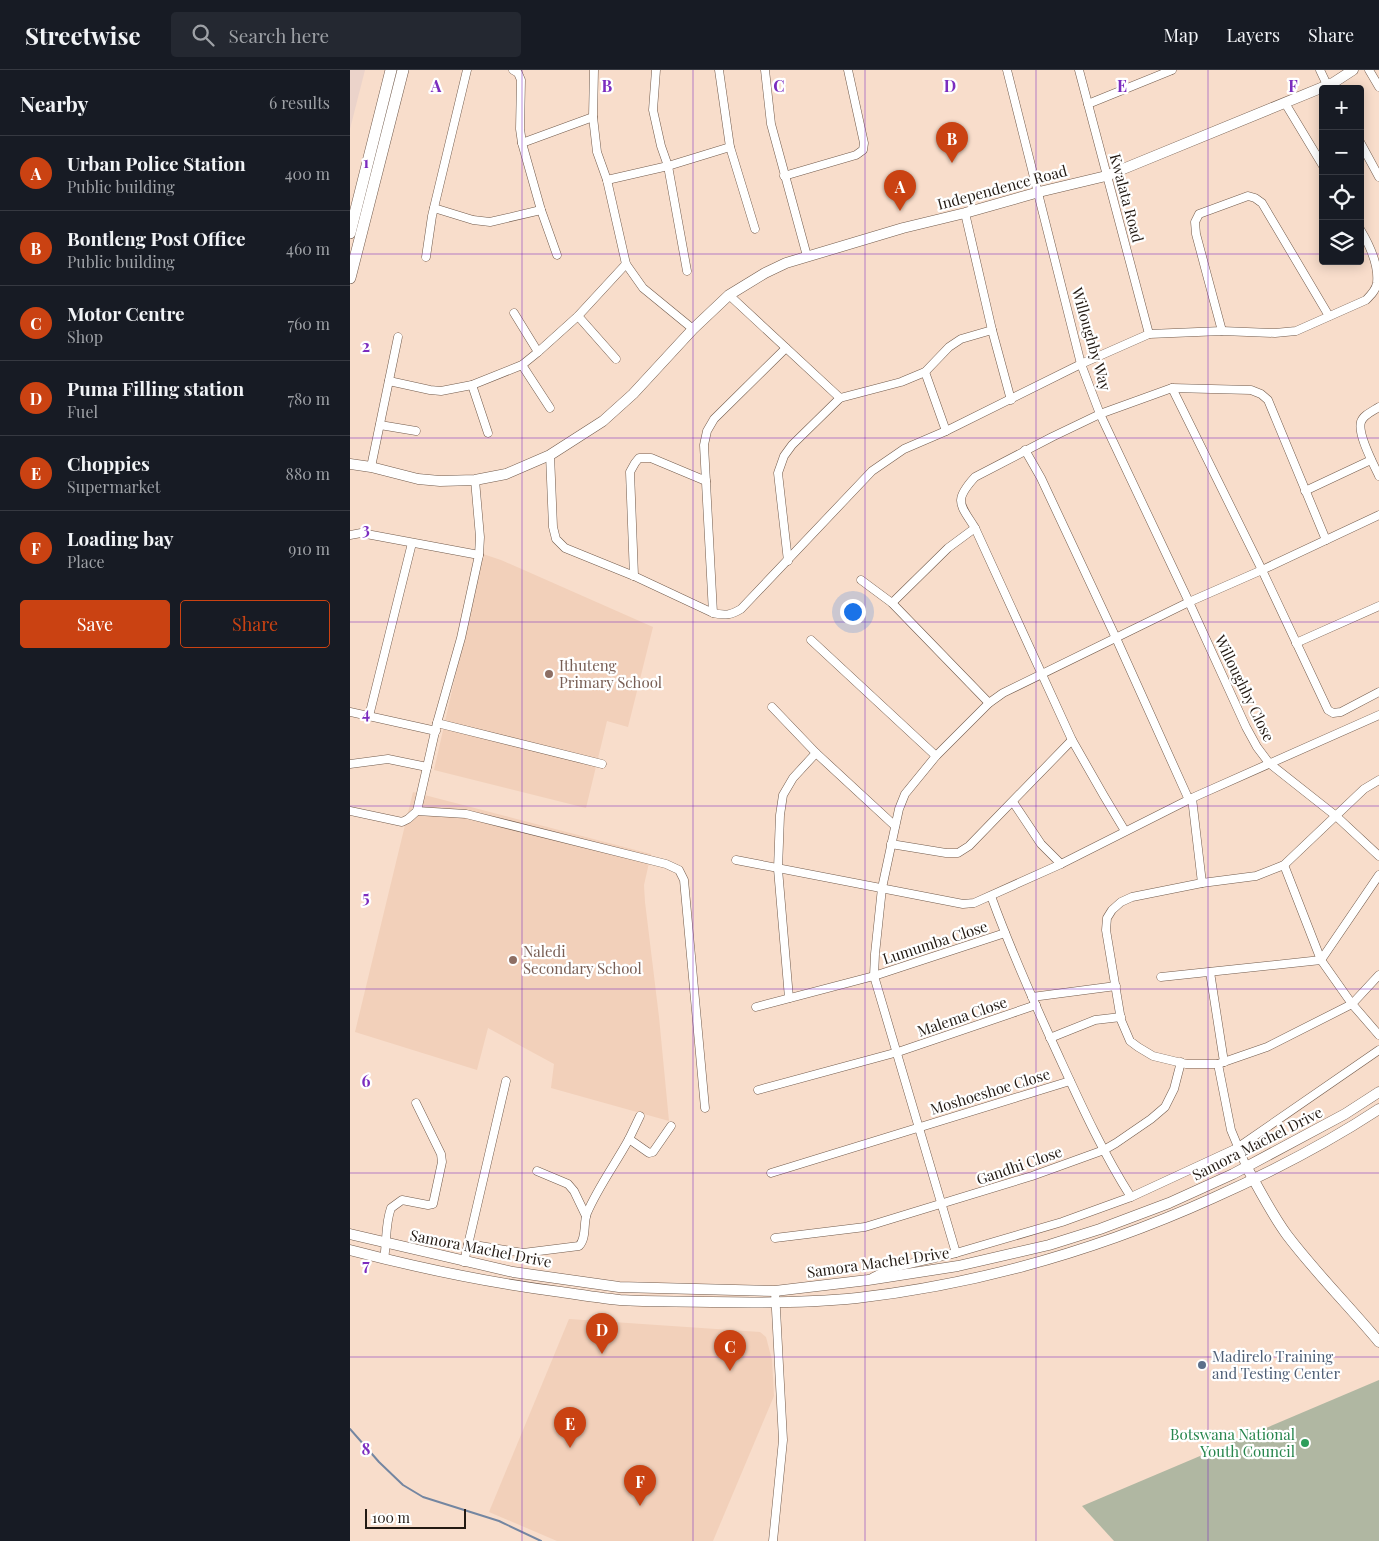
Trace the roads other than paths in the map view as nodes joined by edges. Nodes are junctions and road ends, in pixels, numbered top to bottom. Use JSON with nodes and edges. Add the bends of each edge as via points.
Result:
{"nodes":[{"id":1,"x":391,"y":70,"type":"edge"},
{"id":2,"x":403,"y":70,"type":"edge"},
{"id":3,"x":467,"y":70,"type":"edge"},
{"id":4,"x":513,"y":70,"type":"edge"},
{"id":5,"x":594,"y":70,"type":"edge"},
{"id":6,"x":656,"y":70,"type":"edge"},
{"id":7,"x":719,"y":70,"type":"edge"},
{"id":8,"x":765,"y":70,"type":"edge"},
{"id":9,"x":848,"y":70,"type":"edge"},
{"id":10,"x":1007,"y":70,"type":"edge"},
{"id":11,"x":1079,"y":70,"type":"edge"},
{"id":12,"x":1172,"y":70,"type":"edge"},
{"id":13,"x":1320,"y":70,"type":"edge"},
{"id":14,"x":1353,"y":70,"type":"edge"},
{"id":15,"x":1369,"y":70,"type":"edge"},
{"id":16,"x":1327,"y":85,"type":"edge"},
{"id":17,"x":1331,"y":85,"type":"edge"},
{"id":18,"x":1379,"y":87,"type":"edge"},
{"id":19,"x":1319,"y":90,"type":"edge"},
{"id":20,"x":1285,"y":103,"type":"junction"},
{"id":21,"x":1088,"y":104,"type":"junction"},
{"id":22,"x":593,"y":118,"type":"junction"},
{"id":23,"x":522,"y":143,"type":"junction"},
{"id":24,"x":730,"y":147,"type":"junction"},
{"id":25,"x":1364,"y":149,"type":"edge"},
{"id":26,"x":1319,"y":159,"type":"edge"},
{"id":27,"x":668,"y":166,"type":"junction"},
{"id":28,"x":784,"y":176,"type":"junction"},
{"id":29,"x":1106,"y":176,"type":"junction"},
{"id":30,"x":1379,"y":177,"type":"edge"},
{"id":31,"x":607,"y":180,"type":"junction"},
{"id":32,"x":1039,"y":192,"type":"junction"},
{"id":33,"x":434,"y":208,"type":"junction"},
{"id":34,"x":541,"y":210,"type":"junction"},
{"id":35,"x":965,"y":214,"type":"junction"},
{"id":36,"x":755,"y":229,"type":"dead end"},
{"id":37,"x":350,"y":233,"type":"edge"},
{"id":38,"x":1364,"y":236,"type":"edge"},
{"id":39,"x":558,"y":255,"type":"dead end"},
{"id":40,"x":807,"y":256,"type":"junction"},
{"id":41,"x":426,"y":257,"type":"dead end"},
{"id":42,"x":626,"y":264,"type":"junction"},
{"id":43,"x":687,"y":271,"type":"dead end"},
{"id":44,"x":350,"y":278,"type":"edge"},
{"id":45,"x":729,"y":296,"type":"junction"},
{"id":46,"x":514,"y":312,"type":"dead end"},
{"id":47,"x":578,"y":316,"type":"junction"},
{"id":48,"x":1329,"y":316,"type":"junction"},
{"id":49,"x":693,"y":330,"type":"junction"},
{"id":50,"x":992,"y":330,"type":"junction"},
{"id":51,"x":1222,"y":331,"type":"junction"},
{"id":52,"x":1149,"y":334,"type":"junction"},
{"id":53,"x":398,"y":337,"type":"dead end"},
{"id":54,"x":786,"y":348,"type":"junction"},
{"id":55,"x":538,"y":352,"type":"junction"},
{"id":56,"x":616,"y":359,"type":"dead end"},
{"id":57,"x":522,"y":364,"type":"junction"},
{"id":58,"x":1081,"y":364,"type":"junction"},
{"id":59,"x":924,"y":372,"type":"junction"},
{"id":60,"x":388,"y":381,"type":"junction"},
{"id":61,"x":472,"y":385,"type":"junction"},
{"id":62,"x":1172,"y":388,"type":"junction"},
{"id":63,"x":840,"y":398,"type":"junction"},
{"id":64,"x":1011,"y":400,"type":"junction"},
{"id":65,"x":1379,"y":407,"type":"edge"},
{"id":66,"x":550,"y":408,"type":"dead end"},
{"id":67,"x":1100,"y":414,"type":"junction"},
{"id":68,"x":380,"y":425,"type":"junction"},
{"id":69,"x":416,"y":431,"type":"dead end"},
{"id":70,"x":946,"y":431,"type":"junction"},
{"id":71,"x":488,"y":433,"type":"dead end"},
{"id":72,"x":1025,"y":450,"type":"junction"},
{"id":73,"x":550,"y":455,"type":"junction"},
{"id":74,"x":1372,"y":460,"type":"junction"},
{"id":75,"x":353,"y":463,"type":"edge"},
{"id":76,"x":372,"y":467,"type":"junction"},
{"id":77,"x":1379,"y":476,"type":"edge"},
{"id":78,"x":475,"y":480,"type":"junction"},
{"id":79,"x":706,"y":481,"type":"junction"},
{"id":80,"x":1305,"y":491,"type":"junction"},
{"id":81,"x":1379,"y":515,"type":"edge"},
{"id":82,"x":975,"y":528,"type":"junction"},
{"id":83,"x":350,"y":535,"type":"edge"},
{"id":84,"x":1326,"y":540,"type":"junction"},
{"id":85,"x":412,"y":543,"type":"junction"},
{"id":86,"x":479,"y":555,"type":"junction"},
{"id":87,"x":788,"y":561,"type":"junction"},
{"id":88,"x":1262,"y":570,"type":"junction"},
{"id":89,"x":634,"y":576,"type":"junction"},
{"id":90,"x":861,"y":580,"type":"dead end"},
{"id":91,"x":892,"y":602,"type":"junction"},
{"id":92,"x":1190,"y":602,"type":"junction"},
{"id":93,"x":1379,"y":606,"type":"edge"},
{"id":94,"x":713,"y":613,"type":"junction"},
{"id":95,"x":1116,"y":638,"type":"junction"},
{"id":96,"x":811,"y":640,"type":"dead end"},
{"id":97,"x":1296,"y":643,"type":"junction"},
{"id":98,"x":1043,"y":673,"type":"junction"},
{"id":99,"x":1379,"y":692,"type":"edge"},
{"id":100,"x":989,"y":703,"type":"junction"},
{"id":101,"x":772,"y":707,"type":"dead end"},
{"id":102,"x":350,"y":712,"type":"edge"},
{"id":103,"x":1379,"y":714,"type":"edge"},
{"id":104,"x":369,"y":716,"type":"junction"},
{"id":105,"x":437,"y":727,"type":"junction"},
{"id":106,"x":1072,"y":740,"type":"junction"},
{"id":107,"x":816,"y":752,"type":"junction"},
{"id":108,"x":936,"y":756,"type":"junction"},
{"id":109,"x":1270,"y":763,"type":"junction"},
{"id":110,"x":350,"y":764,"type":"edge"},
{"id":111,"x":602,"y":764,"type":"dead end"},
{"id":112,"x":427,"y":767,"type":"junction"},
{"id":113,"x":1379,"y":780,"type":"edge"},
{"id":114,"x":1191,"y":799,"type":"junction"},
{"id":115,"x":1013,"y":802,"type":"junction"},
{"id":116,"x":350,"y":811,"type":"edge"},
{"id":117,"x":417,"y":811,"type":"junction"},
{"id":118,"x":1336,"y":816,"type":"junction"},
{"id":119,"x":895,"y":826,"type":"junction"},
{"id":120,"x":1125,"y":831,"type":"junction"},
{"id":121,"x":891,"y":844,"type":"junction"},
{"id":122,"x":1379,"y":856,"type":"edge"},
{"id":123,"x":736,"y":860,"type":"dead end"},
{"id":124,"x":1061,"y":864,"type":"junction"},
{"id":125,"x":1284,"y":865,"type":"junction"},
{"id":126,"x":778,"y":869,"type":"junction"},
{"id":127,"x":1379,"y":875,"type":"edge"},
{"id":128,"x":1202,"y":883,"type":"junction"},
{"id":129,"x":882,"y":888,"type":"junction"},
{"id":130,"x":991,"y":896,"type":"junction"},
{"id":131,"x":1005,"y":933,"type":"junction"},
{"id":132,"x":1322,"y":960,"type":"junction"},
{"id":133,"x":1210,"y":972,"type":"junction"},
{"id":134,"x":1379,"y":975,"type":"edge"},
{"id":135,"x":874,"y":976,"type":"junction"},
{"id":136,"x":1161,"y":977,"type":"dead end"},
{"id":137,"x":1116,"y":986,"type":"junction"},
{"id":138,"x":1032,"y":997,"type":"junction"},
{"id":139,"x":789,"y":998,"type":"junction"},
{"id":140,"x":1352,"y":1004,"type":"junction"},
{"id":141,"x":1036,"y":1005,"type":"junction"},
{"id":142,"x":756,"y":1007,"type":"dead end"},
{"id":143,"x":1121,"y":1017,"type":"junction"},
{"id":144,"x":1379,"y":1035,"type":"edge"},
{"id":145,"x":1050,"y":1038,"type":"junction"},
{"id":146,"x":1379,"y":1050,"type":"edge"},
{"id":147,"x":898,"y":1052,"type":"junction"},
{"id":148,"x":1181,"y":1062,"type":"junction"},
{"id":149,"x":1221,"y":1063,"type":"junction"},
{"id":150,"x":506,"y":1081,"type":"dead end"},
{"id":151,"x":1070,"y":1081,"type":"junction"},
{"id":152,"x":758,"y":1090,"type":"dead end"},
{"id":153,"x":1379,"y":1092,"type":"edge"},
{"id":154,"x":416,"y":1104,"type":"dead end"},
{"id":155,"x":705,"y":1108,"type":"dead end"},
{"id":156,"x":1379,"y":1109,"type":"edge"},
{"id":157,"x":640,"y":1116,"type":"dead end"},
{"id":158,"x":671,"y":1126,"type":"dead end"},
{"id":159,"x":919,"y":1128,"type":"junction"},
{"id":160,"x":629,"y":1139,"type":"junction"},
{"id":161,"x":1237,"y":1148,"type":"junction"},
{"id":162,"x":1104,"y":1150,"type":"junction"},
{"id":163,"x":1246,"y":1166,"type":"junction"},
{"id":164,"x":537,"y":1171,"type":"dead end"},
{"id":165,"x":771,"y":1173,"type":"dead end"},
{"id":166,"x":1254,"y":1180,"type":"junction"},
{"id":167,"x":1131,"y":1197,"type":"junction"},
{"id":168,"x":942,"y":1205,"type":"junction"},
{"id":169,"x":586,"y":1216,"type":"junction"},
{"id":170,"x":350,"y":1234,"type":"edge"},
{"id":171,"x":775,"y":1238,"type":"dead end"},
{"id":172,"x":387,"y":1244,"type":"junction"},
{"id":173,"x":468,"y":1244,"type":"junction"},
{"id":174,"x":350,"y":1250,"type":"edge"},
{"id":175,"x":956,"y":1253,"type":"junction"},
{"id":176,"x":384,"y":1259,"type":"junction"},
{"id":177,"x":464,"y":1262,"type":"junction"},
{"id":178,"x":868,"y":1280,"type":"junction"},
{"id":179,"x":774,"y":1291,"type":"junction"},
{"id":180,"x":775,"y":1303,"type":"junction"},
{"id":181,"x":1379,"y":1342,"type":"edge"},
{"id":182,"x":773,"y":1541,"type":"edge"}],
"edges":[{"from":1,"to":37,"type":"main road"},
{"from":2,"to":44,"type":"main road"},
{"from":3,"to":33,"type":"street"},
{"from":4,"to":23,"type":"street","via":[[521,80]]},
{"from":5,"to":22,"type":"street"},
{"from":6,"to":27,"type":"street","via":[[653,110]]},
{"from":7,"to":24,"type":"street"},
{"from":8,"to":28,"type":"street","via":[[771,124]]},
{"from":9,"to":28,"type":"street","via":[[863,150],[856,155]]},
{"from":10,"to":32,"type":"street","name":"Willoughby Way"},
{"from":11,"to":21,"type":"street","name":"Kwalata Road"},
{"from":12,"to":21,"type":"street"},
{"from":13,"to":16,"type":"street"},
{"from":14,"to":17,"type":"main road","name":"Independence Road"},
{"from":15,"to":18,"type":"street"},
{"from":19,"to":20,"type":"main road","name":"Independence Road"},
{"from":20,"to":26,"type":"street"},
{"from":20,"to":29,"type":"main road","name":"Independence Road"},
{"from":21,"to":29,"type":"street","name":"Kwalata Road"},
{"from":22,"to":23,"type":"street"},
{"from":22,"to":31,"type":"street","via":[[597,152]]},
{"from":23,"to":34,"type":"street"},
{"from":24,"to":27,"type":"street"},
{"from":24,"to":36,"type":"street"},
{"from":25,"to":30,"type":"street"},
{"from":27,"to":31,"type":"street"},
{"from":27,"to":43,"type":"street"},
{"from":28,"to":40,"type":"street"},
{"from":29,"to":32,"type":"main road","name":"Independence Road"},
{"from":29,"to":52,"type":"street","name":"Kwalata Road"},
{"from":31,"to":42,"type":"street"},
{"from":32,"to":35,"type":"main road","name":"Independence Road"},
{"from":32,"to":58,"type":"street","name":"Willoughby Way"},
{"from":33,"to":34,"type":"street","via":[[490,222]]},
{"from":33,"to":41,"type":"street"},
{"from":34,"to":39,"type":"street"},
{"from":35,"to":40,"type":"main road","name":"Independence Road"},
{"from":35,"to":50,"type":"street"},
{"from":38,"to":48,"type":"street","via":[[1375,264],[1377,284],[1366,300]]},
{"from":40,"to":45,"type":"main road","name":"Independence Road","via":[[765,273]]},
{"from":42,"to":47,"type":"street"},
{"from":42,"to":49,"type":"street","via":[[643,288]]},
{"from":45,"to":49,"type":"main road","name":"Independence Road"},
{"from":45,"to":54,"type":"street"},
{"from":46,"to":55,"type":"street"},
{"from":47,"to":55,"type":"street"},
{"from":47,"to":56,"type":"street"},
{"from":48,"to":51,"type":"street","via":[[1296,331]]},
{"from":48,"to":51,"type":"street","via":[[1262,203],[1248,196],[1199,214],[1195,222]]},
{"from":49,"to":73,"type":"main road","name":"Independence Road","via":[[603,421]]},
{"from":50,"to":59,"type":"street","via":[[961,339]]},
{"from":50,"to":64,"type":"street"},
{"from":51,"to":52,"type":"street"},
{"from":52,"to":58,"type":"street"},
{"from":53,"to":60,"type":"street"},
{"from":54,"to":63,"type":"street"},
{"from":54,"to":79,"type":"street","via":[[714,419],[704,445]]},
{"from":55,"to":57,"type":"street"},
{"from":57,"to":61,"type":"street"},
{"from":57,"to":66,"type":"street"},
{"from":58,"to":64,"type":"street"},
{"from":58,"to":67,"type":"street","name":"Willoughby Way"},
{"from":59,"to":63,"type":"street","via":[[901,382]]},
{"from":59,"to":70,"type":"street"},
{"from":60,"to":61,"type":"street","via":[[441,391]]},
{"from":60,"to":68,"type":"street"},
{"from":61,"to":71,"type":"street"},
{"from":62,"to":67,"type":"street"},
{"from":62,"to":80,"type":"street","via":[[1251,390],[1261,394],[1268,400]]},
{"from":62,"to":88,"type":"street"},
{"from":63,"to":87,"type":"street","via":[[792,445],[778,473]]},
{"from":64,"to":70,"type":"street"},
{"from":65,"to":74,"type":"street","via":[[1361,421],[1360,430]]},
{"from":67,"to":72,"type":"street"},
{"from":67,"to":92,"type":"street","name":"Willoughby Way"},
{"from":68,"to":69,"type":"street"},
{"from":68,"to":76,"type":"street"},
{"from":70,"to":87,"type":"street","via":[[904,448],[872,471]]},
{"from":72,"to":82,"type":"street","via":[[974,477],[966,487],[960,497],[961,506]]},
{"from":72,"to":95,"type":"street"},
{"from":73,"to":78,"type":"main road","name":"Independence Road","via":[[506,474]]},
{"from":73,"to":89,"type":"street","via":[[552,527],[556,539],[565,548]]},
{"from":74,"to":77,"type":"street"},
{"from":74,"to":80,"type":"street"},
{"from":75,"to":76,"type":"main road","name":"Independence Road"},
{"from":76,"to":78,"type":"main road","name":"Independence Road","via":[[418,479]]},
{"from":78,"to":86,"type":"street"},
{"from":79,"to":89,"type":"street","via":[[651,458],[639,458],[635,463],[630,472]]},
{"from":79,"to":94,"type":"street"},
{"from":80,"to":84,"type":"street"},
{"from":81,"to":84,"type":"street"},
{"from":82,"to":91,"type":"street","via":[[948,548]]},
{"from":82,"to":98,"type":"street"},
{"from":83,"to":85,"type":"street","via":[[361,533]]},
{"from":84,"to":88,"type":"street"},
{"from":85,"to":86,"type":"street"},
{"from":85,"to":104,"type":"street"},
{"from":86,"to":105,"type":"street"},
{"from":87,"to":94,"type":"street","via":[[741,609],[732,615]]},
{"from":88,"to":92,"type":"street"},
{"from":88,"to":97,"type":"street"},
{"from":89,"to":94,"type":"street"},
{"from":90,"to":91,"type":"street"},
{"from":91,"to":100,"type":"street"},
{"from":92,"to":95,"type":"street"},
{"from":92,"to":109,"type":"street","name":"Willoughby Close","via":[[1246,727]]},
{"from":93,"to":97,"type":"street"},
{"from":95,"to":98,"type":"street"},
{"from":95,"to":114,"type":"street"},
{"from":96,"to":108,"type":"street"},
{"from":97,"to":99,"type":"street","via":[[1328,710],[1333,713]]},
{"from":98,"to":100,"type":"street"},
{"from":98,"to":106,"type":"street"},
{"from":100,"to":108,"type":"street"},
{"from":101,"to":107,"type":"street"},
{"from":102,"to":104,"type":"street"},
{"from":103,"to":109,"type":"street"},
{"from":104,"to":105,"type":"street"},
{"from":105,"to":111,"type":"street"},
{"from":105,"to":112,"type":"street"},
{"from":106,"to":115,"type":"street"},
{"from":106,"to":120,"type":"street"},
{"from":107,"to":119,"type":"street"},
{"from":107,"to":126,"type":"street","via":[[783,795]]},
{"from":108,"to":119,"type":"street","via":[[905,794]]},
{"from":109,"to":114,"type":"street"},
{"from":109,"to":118,"type":"street","name":"Willoughby Close"},
{"from":110,"to":112,"type":"street","via":[[388,759]]},
{"from":112,"to":117,"type":"street"},
{"from":113,"to":118,"type":"street"},
{"from":114,"to":120,"type":"street"},
{"from":114,"to":128,"type":"street"},
{"from":115,"to":121,"type":"street","via":[[958,853]]},
{"from":115,"to":124,"type":"street","via":[[1041,844]]},
{"from":116,"to":117,"type":"street","via":[[397,822],[408,820]]},
{"from":117,"to":155,"type":"street","via":[[466,814],[679,870],[684,880]]},
{"from":118,"to":122,"type":"street","name":"Willoughby Close"},
{"from":118,"to":125,"type":"street"},
{"from":119,"to":121,"type":"street"},
{"from":120,"to":124,"type":"street"},
{"from":121,"to":129,"type":"street"},
{"from":123,"to":126,"type":"street"},
{"from":124,"to":130,"type":"street"},
{"from":125,"to":128,"type":"street","via":[[1256,876]]},
{"from":125,"to":132,"type":"street"},
{"from":126,"to":129,"type":"street"},
{"from":126,"to":139,"type":"street"},
{"from":127,"to":132,"type":"street"},
{"from":128,"to":137,"type":"street","via":[[1132,897],[1112,910],[1106,930]]},
{"from":129,"to":130,"type":"street","via":[[963,904]]},
{"from":129,"to":135,"type":"street"},
{"from":130,"to":131,"type":"street"},
{"from":131,"to":135,"type":"street","name":"Lumumba Close"},
{"from":131,"to":138,"type":"street"},
{"from":132,"to":133,"type":"street"},
{"from":132,"to":140,"type":"street"},
{"from":133,"to":136,"type":"street"},
{"from":133,"to":149,"type":"street"},
{"from":134,"to":140,"type":"street"},
{"from":135,"to":139,"type":"street","name":"Lumumba Close"},
{"from":135,"to":147,"type":"street"},
{"from":137,"to":138,"type":"street"},
{"from":137,"to":143,"type":"street"},
{"from":138,"to":141,"type":"street"},
{"from":139,"to":142,"type":"street","name":"Lumumba Close"},
{"from":140,"to":144,"type":"street"},
{"from":140,"to":149,"type":"street","via":[[1268,1047]]},
{"from":141,"to":145,"type":"street"},
{"from":141,"to":147,"type":"street","name":"Malema Close"},
{"from":143,"to":145,"type":"street","via":[[1096,1020]]},
{"from":143,"to":148,"type":"street","via":[[1124,1030],[1138,1047],[1154,1056]]},
{"from":145,"to":151,"type":"street"},
{"from":146,"to":161,"type":"street"},
{"from":147,"to":152,"type":"street","name":"Malema Close"},
{"from":147,"to":159,"type":"street"},
{"from":148,"to":149,"type":"street"},
{"from":148,"to":162,"type":"street","name":"Gandhi Close","via":[[1165,1107]]},
{"from":149,"to":161,"type":"street","via":[[1231,1130]]},
{"from":150,"to":173,"type":"street"},
{"from":151,"to":159,"type":"street","name":"Moshoeshoe Close"},
{"from":151,"to":162,"type":"street"},
{"from":153,"to":163,"type":"main road","name":"Samora Machel Drive","via":[[1345,1114]]},
{"from":154,"to":172,"type":"street","via":[[441,1154],[439,1178],[432,1204],[402,1200],[391,1208]]},
{"from":156,"to":166,"type":"main road","name":"Samora Machel Drive","via":[[1340,1135]]},
{"from":157,"to":160,"type":"street"},
{"from":158,"to":160,"type":"street","via":[[651,1153]]},
{"from":159,"to":165,"type":"street","name":"Moshoeshoe Close"},
{"from":159,"to":168,"type":"street"},
{"from":160,"to":169,"type":"street"},
{"from":161,"to":163,"type":"street"},
{"from":161,"to":167,"type":"street"},
{"from":162,"to":167,"type":"street"},
{"from":162,"to":168,"type":"street","name":"Gandhi Close"},
{"from":163,"to":166,"type":"main road"},
{"from":163,"to":178,"type":"main road","name":"Samora Machel Drive","via":[[1169,1203],[1049,1245],[958,1266]]},
{"from":164,"to":169,"type":"street","via":[[572,1187]]},
{"from":166,"to":180,"type":"main road","name":"Samora Machel Drive","via":[[1175,1215],[1055,1258],[962,1281],[856,1298]]},
{"from":166,"to":181,"type":"main road","via":[[1288,1236]]},
{"from":167,"to":175,"type":"street","via":[[1062,1222]]},
{"from":168,"to":171,"type":"street","name":"Gandhi Close","via":[[857,1229]]},
{"from":168,"to":175,"type":"street"},
{"from":169,"to":173,"type":"street","via":[[583,1240],[576,1248],[523,1252]]},
{"from":170,"to":172,"type":"main road","name":"Samora Machel Drive"},
{"from":172,"to":176,"type":"street"},
{"from":172,"to":177,"type":"main road","name":"Samora Machel Drive"},
{"from":173,"to":177,"type":"street"},
{"from":174,"to":176,"type":"main road","name":"Samora Machel Drive"},
{"from":175,"to":178,"type":"street","via":[[892,1268]]},
{"from":176,"to":180,"type":"main road","name":"Samora Machel Drive","via":[[508,1285],[619,1300]]},
{"from":177,"to":179,"type":"main road","name":"Samora Machel Drive","via":[[618,1287]]},
{"from":178,"to":179,"type":"main road","name":"Samora Machel Drive"},
{"from":179,"to":180,"type":"street"},
{"from":180,"to":182,"type":"street","via":[[783,1440]]}]}
